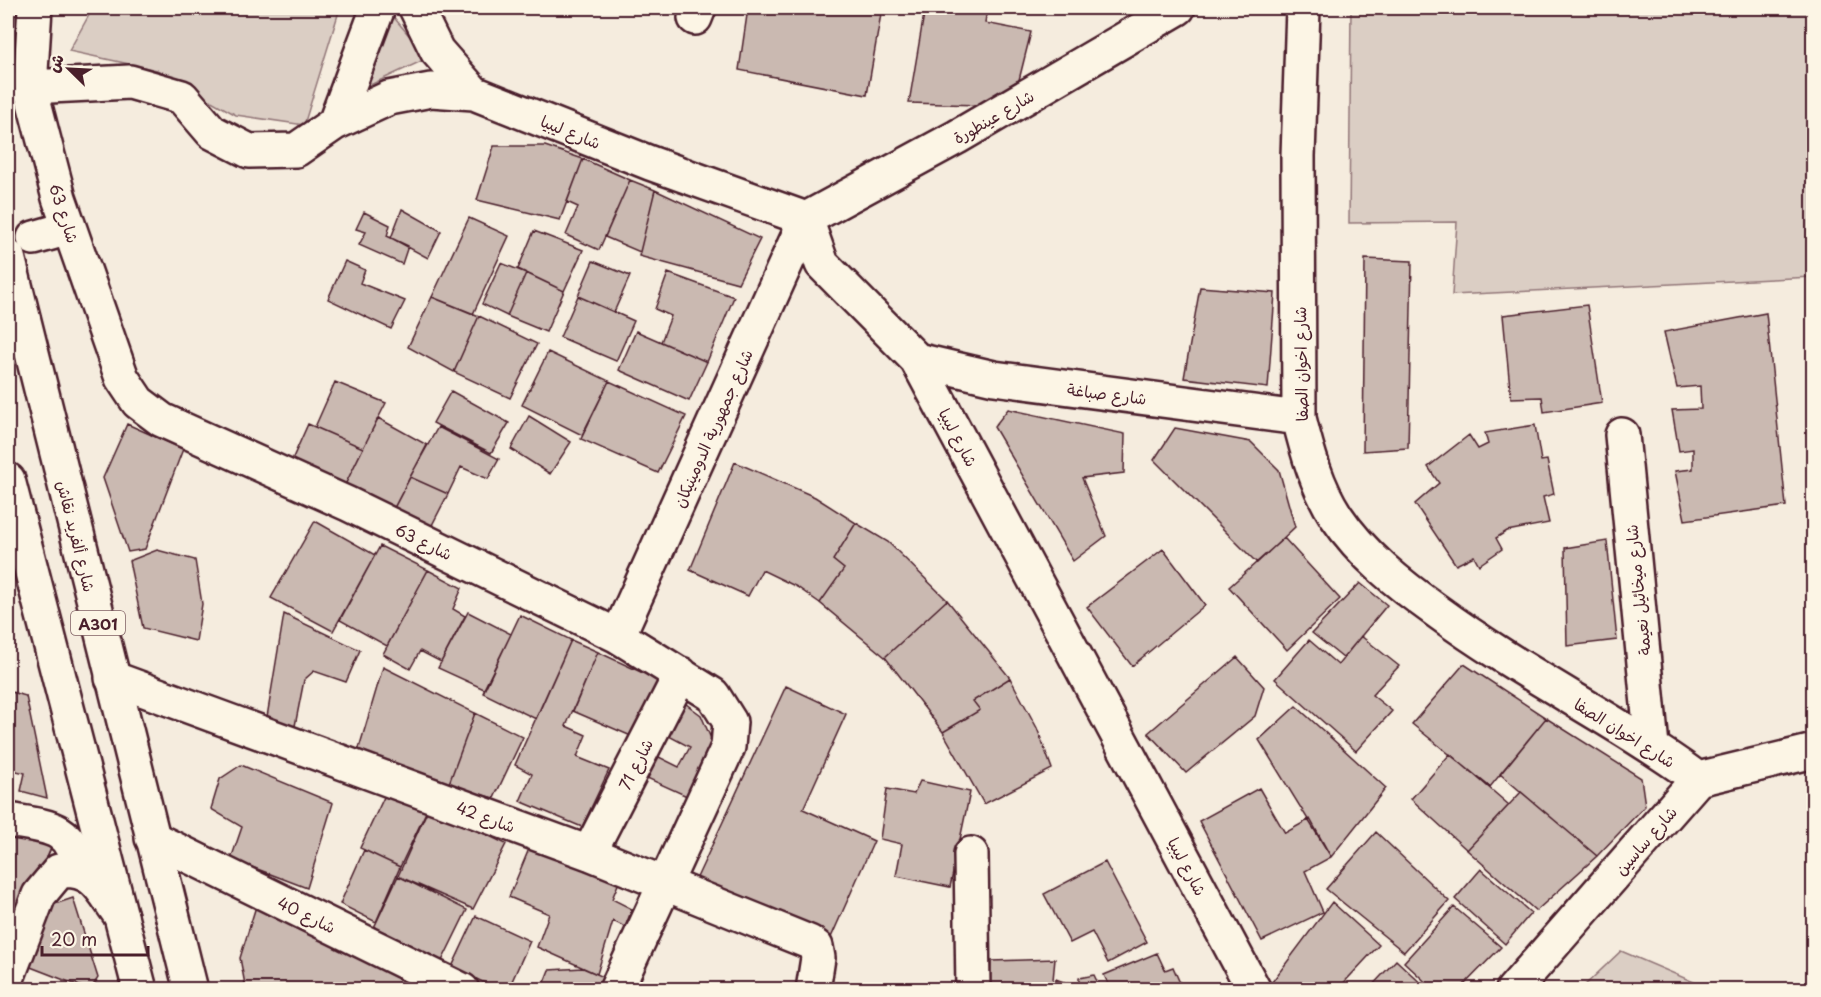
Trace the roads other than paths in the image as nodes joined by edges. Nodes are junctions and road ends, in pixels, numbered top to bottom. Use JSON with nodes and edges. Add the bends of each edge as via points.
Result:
{"nodes":[{"id":1,"x":35,"y":8,"type":"edge"},
{"id":2,"x":378,"y":8,"type":"edge"},
{"id":3,"x":416,"y":8,"type":"edge"},
{"id":4,"x":1178,"y":8,"type":"edge"},
{"id":5,"x":1303,"y":8,"type":"edge"},
{"id":6,"x":30,"y":87,"type":"junction"},
{"id":7,"x":474,"y":93,"type":"junction"},
{"id":8,"x":335,"y":123,"type":"junction"},
{"id":9,"x":806,"y":219,"type":"junction"},
{"id":10,"x":69,"y":228,"type":"junction"},
{"id":11,"x":34,"y":238,"type":"dead end"},
{"id":12,"x":8,"y":257,"type":"edge"},
{"id":13,"x":917,"y":360,"type":"junction"},
{"id":14,"x":1299,"y":418,"type":"junction"},
{"id":15,"x":1622,"y":435,"type":"dead end"},
{"id":16,"x":8,"y":480,"type":"edge"},
{"id":17,"x":16,"y":546,"type":"edge"},
{"id":18,"x":618,"y":636,"type":"junction"},
{"id":19,"x":681,"y":674,"type":"junction"},
{"id":20,"x":111,"y":678,"type":"junction"},
{"id":21,"x":1652,"y":746,"type":"junction"},
{"id":22,"x":1814,"y":751,"type":"edge"},
{"id":23,"x":1698,"y":779,"type":"junction"},
{"id":24,"x":8,"y":820,"type":"edge"},
{"id":25,"x":153,"y":838,"type":"junction"},
{"id":26,"x":589,"y":853,"type":"junction"},
{"id":27,"x":971,"y":854,"type":"dead end"},
{"id":28,"x":76,"y":869,"type":"junction"},
{"id":29,"x":664,"y":883,"type":"junction"},
{"id":30,"x":123,"y":918,"type":"junction"},
{"id":31,"x":8,"y":976,"type":"edge"},
{"id":32,"x":140,"y":990,"type":"edge"},
{"id":33,"x":191,"y":990,"type":"edge"},
{"id":34,"x":462,"y":990,"type":"edge"},
{"id":35,"x":616,"y":990,"type":"edge"},
{"id":36,"x":813,"y":990,"type":"edge"},
{"id":37,"x":973,"y":990,"type":"edge"},
{"id":38,"x":1254,"y":990,"type":"edge"},
{"id":39,"x":1513,"y":990,"type":"edge"}],
"edges":[{"from":1,"to":6,"type":"main road","name":"شارع 63"},
{"from":2,"to":8,"type":"main road"},
{"from":3,"to":7,"type":"main road","name":"شارع ليبيا","via":[[437,51]]},
{"from":4,"to":9,"type":"main road","name":"شارع عينطورة","via":[[957,137]]},
{"from":5,"to":14,"type":"main road","name":"شارع اخوان الصفا","via":[[1298,156]]},
{"from":6,"to":8,"type":"main road","name":"شارع ليبيا","via":[[130,82],[182,97],[212,132],[249,151],[297,150]]},
{"from":6,"to":10,"type":"main road","name":"شارع 63"},
{"from":7,"to":8,"type":"main road","name":"شارع ليبيا","via":[[431,90],[389,98]]},
{"from":7,"to":9,"type":"main road","name":"شارع ليبيا"},
{"from":9,"to":13,"type":"main road","name":"شارع ليبيا","via":[[822,264]]},
{"from":9,"to":18,"type":"main road","name":"شارع جمهورية الدومينيكان"},
{"from":10,"to":11,"type":"main road"},
{"from":10,"to":18,"type":"main road","name":"شارع 63","via":[[122,378],[138,402],[162,420],[348,504]]},
{"from":12,"to":20,"type":"main road","name":"شارع ألفريد نقاش","number":"A301"},
{"from":13,"to":14,"type":"main road","name":"شارع صباغة","via":[[994,378]]},
{"from":13,"to":38,"type":"main road","name":"شارع ليبيا"},
{"from":14,"to":21,"type":"main road","name":"شارع اخوان الصفا","via":[[1308,457],[1336,515],[1390,577],[1475,639]]},
{"from":15,"to":21,"type":"main road","name":"شارع ميخائيل نعيمة"},
{"from":16,"to":17,"type":"main road","number":"A301"},
{"from":17,"to":30,"type":"main road","number":"A301"},
{"from":18,"to":19,"type":"main road","name":"شارع 63"},
{"from":19,"to":26,"type":"main road","name":"شارع 71"},
{"from":19,"to":29,"type":"main road","name":"شارع 63","via":[[713,695],[730,722],[728,747]]},
{"from":20,"to":25,"type":"main road","name":"شارع ألفريد نقاش","number":"A301"},
{"from":20,"to":26,"type":"main road","name":"شارع 42"},
{"from":21,"to":23,"type":"main road","name":"شارع اخوان الصفا"},
{"from":22,"to":23,"type":"main road"},
{"from":23,"to":39,"type":"main road","name":"شارع ساسين"},
{"from":24,"to":28,"type":"main road","via":[[55,829],[68,839],[76,856]]},
{"from":25,"to":33,"type":"main road","name":"شارع ألفريد نقاش","number":"A301"},
{"from":25,"to":34,"type":"main road","name":"شارع 40"},
{"from":26,"to":29,"type":"main road","name":"شارع 42"},
{"from":27,"to":37,"type":"main road"},
{"from":28,"to":30,"type":"main road","via":[[91,876]]},
{"from":28,"to":31,"type":"main road","via":[[59,871],[39,896]]},
{"from":29,"to":35,"type":"main road","name":"شارع 63"},
{"from":29,"to":36,"type":"main road","name":"شارع 42","via":[[816,947]]},
{"from":30,"to":32,"type":"main road","number":"A301"}]}
